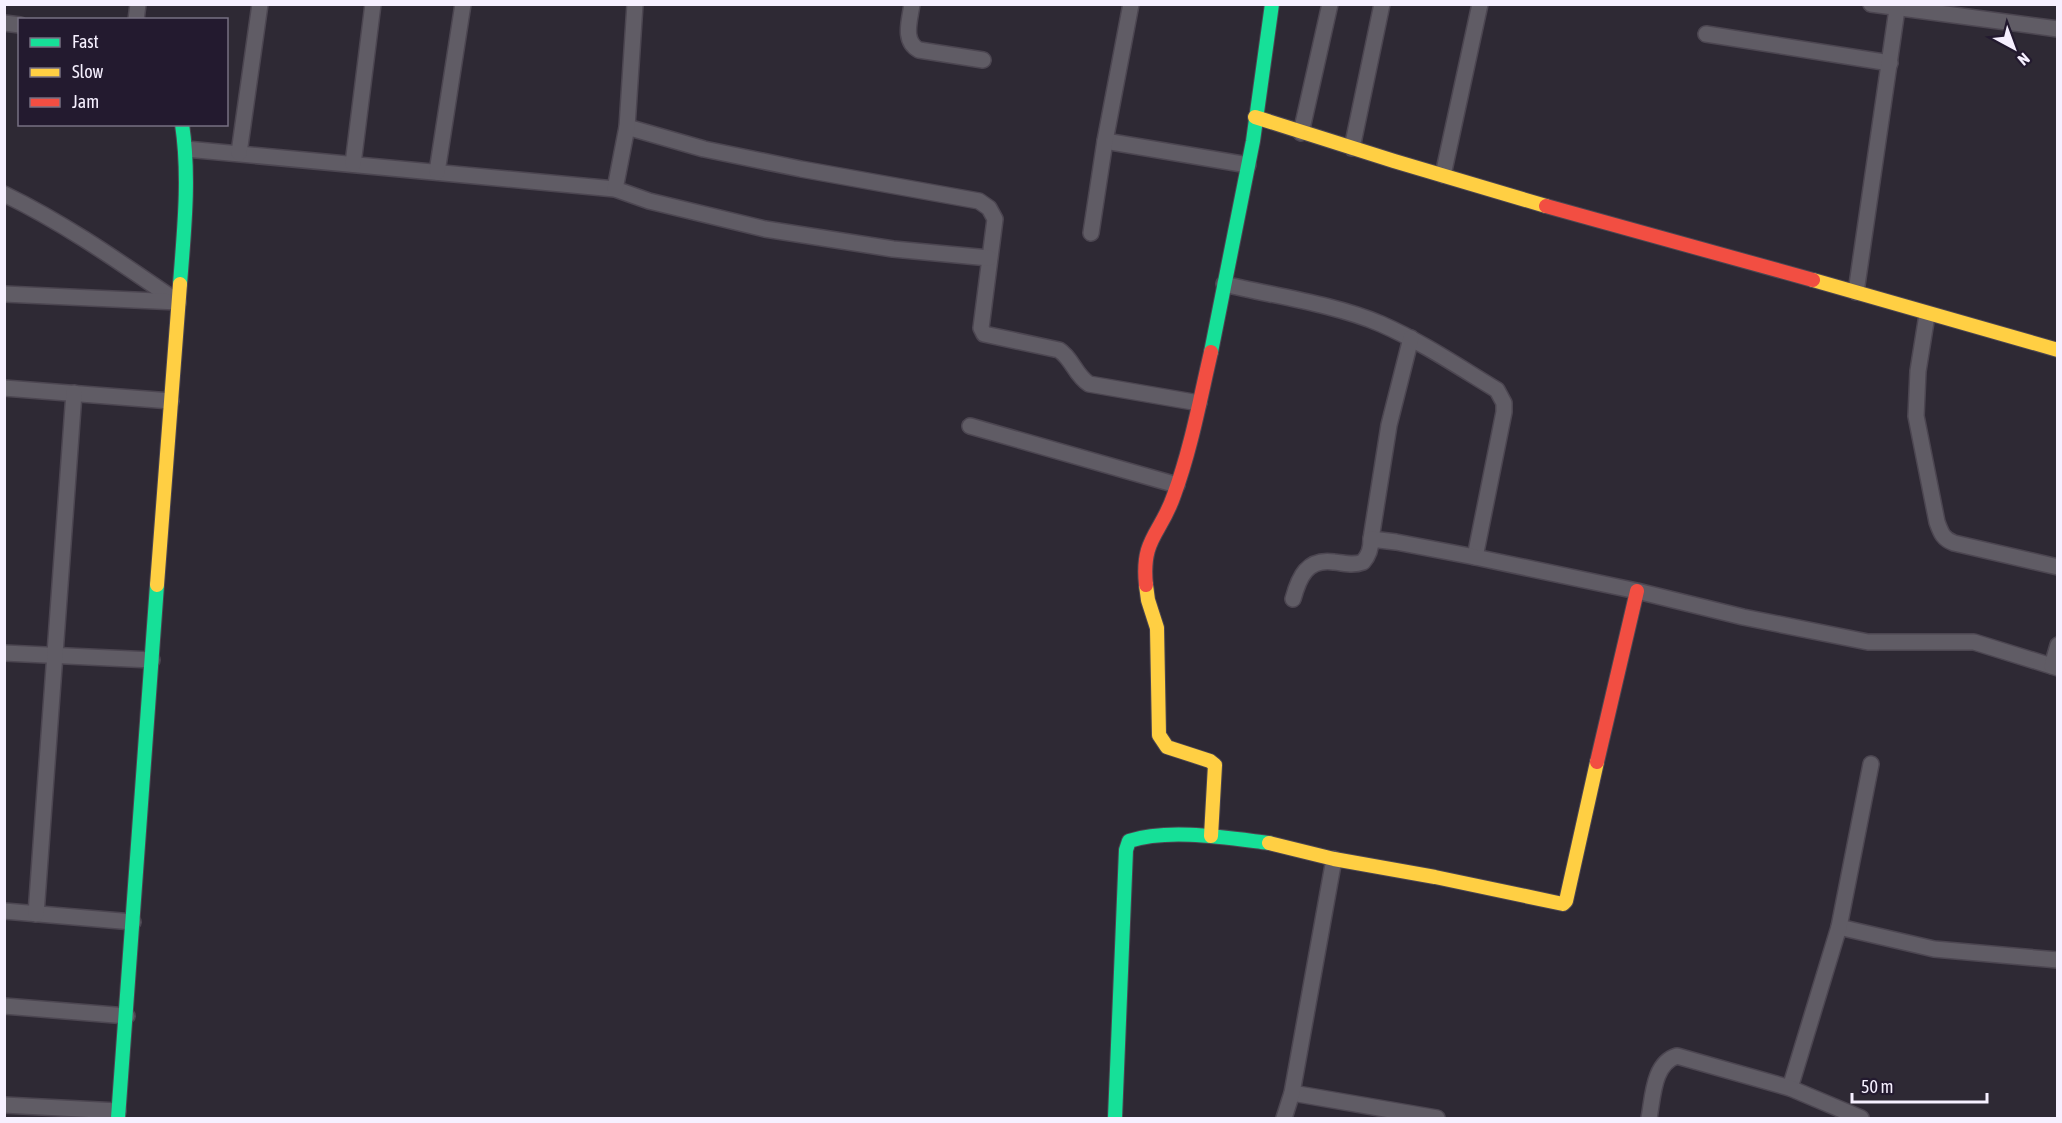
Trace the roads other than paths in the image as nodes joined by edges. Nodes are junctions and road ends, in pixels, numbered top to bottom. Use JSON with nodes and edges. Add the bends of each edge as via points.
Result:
{"nodes":[{"id":1,"x":260,"y":4,"type":"edge"},
{"id":2,"x":373,"y":4,"type":"edge"},
{"id":3,"x":463,"y":4,"type":"edge"},
{"id":4,"x":635,"y":4,"type":"edge"},
{"id":5,"x":912,"y":4,"type":"edge"},
{"id":6,"x":1131,"y":4,"type":"edge"},
{"id":7,"x":1272,"y":4,"type":"edge"},
{"id":8,"x":1330,"y":4,"type":"edge"},
{"id":9,"x":1382,"y":4,"type":"edge"},
{"id":10,"x":1480,"y":4,"type":"edge"},
{"id":11,"x":1871,"y":4,"type":"edge"},
{"id":12,"x":1897,"y":9,"type":"junction"},
{"id":13,"x":2058,"y":29,"type":"edge"},
{"id":14,"x":1706,"y":34,"type":"dead end"},
{"id":15,"x":983,"y":60,"type":"dead end"},
{"id":16,"x":1890,"y":63,"type":"junction"},
{"id":17,"x":1255,"y":117,"type":"junction"},
{"id":18,"x":182,"y":126,"type":"edge"},
{"id":19,"x":627,"y":127,"type":"junction"},
{"id":20,"x":1301,"y":133,"type":"junction"},
{"id":21,"x":1105,"y":141,"type":"junction"},
{"id":22,"x":1352,"y":148,"type":"junction"},
{"id":23,"x":186,"y":149,"type":"junction"},
{"id":24,"x":239,"y":153,"type":"junction"},
{"id":25,"x":352,"y":164,"type":"junction"},
{"id":26,"x":1248,"y":165,"type":"junction"},
{"id":27,"x":437,"y":172,"type":"junction"},
{"id":28,"x":1443,"y":175,"type":"junction"},
{"id":29,"x":615,"y":189,"type":"junction"},
{"id":30,"x":4,"y":194,"type":"edge"},
{"id":31,"x":1091,"y":233,"type":"dead end"},
{"id":32,"x":989,"y":258,"type":"junction"},
{"id":33,"x":1224,"y":284,"type":"junction"},
{"id":34,"x":1856,"y":292,"type":"junction"},
{"id":35,"x":4,"y":294,"type":"edge"},
{"id":36,"x":178,"y":302,"type":"junction"},
{"id":37,"x":1927,"y":315,"type":"junction"},
{"id":38,"x":1411,"y":338,"type":"junction"},
{"id":39,"x":2058,"y":350,"type":"edge"},
{"id":40,"x":4,"y":388,"type":"edge"},
{"id":41,"x":74,"y":393,"type":"junction"},
{"id":42,"x":171,"y":401,"type":"junction"},
{"id":43,"x":1199,"y":402,"type":"junction"},
{"id":44,"x":970,"y":426,"type":"dead end"},
{"id":45,"x":1177,"y":485,"type":"junction"},
{"id":46,"x":1371,"y":539,"type":"junction"},
{"id":47,"x":1475,"y":557,"type":"junction"},
{"id":48,"x":2058,"y":567,"type":"edge"},
{"id":49,"x":1638,"y":591,"type":"junction"},
{"id":50,"x":1293,"y":599,"type":"dead end"},
{"id":51,"x":2058,"y":645,"type":"edge"},
{"id":52,"x":4,"y":653,"type":"edge"},
{"id":53,"x":55,"y":655,"type":"junction"},
{"id":54,"x":152,"y":660,"type":"junction"},
{"id":55,"x":2055,"y":667,"type":"edge"},
{"id":56,"x":1871,"y":764,"type":"dead end"},
{"id":57,"x":1211,"y":836,"type":"junction"},
{"id":58,"x":1334,"y":859,"type":"junction"},
{"id":59,"x":4,"y":911,"type":"edge"},
{"id":60,"x":36,"y":914,"type":"junction"},
{"id":61,"x":133,"y":922,"type":"junction"},
{"id":62,"x":1839,"y":927,"type":"junction"},
{"id":63,"x":2058,"y":960,"type":"edge"},
{"id":64,"x":4,"y":1006,"type":"edge"},
{"id":65,"x":127,"y":1016,"type":"junction"},
{"id":66,"x":1790,"y":1088,"type":"junction"},
{"id":67,"x":1292,"y":1093,"type":"junction"},
{"id":68,"x":4,"y":1105,"type":"edge"},
{"id":69,"x":24,"y":1112,"type":"edge"},
{"id":70,"x":118,"y":1115,"type":"edge"},
{"id":71,"x":1115,"y":1119,"type":"edge"},
{"id":72,"x":1284,"y":1119,"type":"edge"},
{"id":73,"x":1437,"y":1119,"type":"edge"},
{"id":74,"x":1649,"y":1119,"type":"edge"},
{"id":75,"x":1861,"y":1119,"type":"edge"}],
"edges":[{"from":1,"to":24,"type":"street"},
{"from":2,"to":25,"type":"street"},
{"from":3,"to":27,"type":"street"},
{"from":4,"to":19,"type":"street"},
{"from":5,"to":15,"type":"street","via":[[909,42],[913,46]]},
{"from":6,"to":21,"type":"street"},
{"from":7,"to":17,"type":"street"},
{"from":8,"to":20,"type":"street"},
{"from":9,"to":22,"type":"street"},
{"from":10,"to":28,"type":"street"},
{"from":11,"to":12,"type":"street"},
{"from":12,"to":13,"type":"street"},
{"from":12,"to":16,"type":"street"},
{"from":14,"to":16,"type":"street"},
{"from":16,"to":34,"type":"street"},
{"from":17,"to":20,"type":"street"},
{"from":17,"to":26,"type":"street"},
{"from":18,"to":23,"type":"street"},
{"from":19,"to":29,"type":"street"},
{"from":19,"to":32,"type":"street","via":[[801,169],[979,201],[995,219]]},
{"from":20,"to":22,"type":"street"},
{"from":21,"to":26,"type":"street"},
{"from":21,"to":31,"type":"street"},
{"from":22,"to":28,"type":"street"},
{"from":23,"to":24,"type":"street"},
{"from":23,"to":36,"type":"street"},
{"from":24,"to":25,"type":"street"},
{"from":25,"to":27,"type":"street"},
{"from":26,"to":33,"type":"street"},
{"from":27,"to":29,"type":"street"},
{"from":28,"to":34,"type":"street"},
{"from":29,"to":32,"type":"street","via":[[765,229],[893,249]]},
{"from":30,"to":36,"type":"street","via":[[75,232]]},
{"from":32,"to":43,"type":"street","via":[[981,328],[986,335],[1059,350],[1089,384]]},
{"from":33,"to":38,"type":"street","via":[[1348,313]]},
{"from":33,"to":43,"type":"street"},
{"from":34,"to":37,"type":"street"},
{"from":35,"to":36,"type":"street"},
{"from":36,"to":42,"type":"street"},
{"from":37,"to":39,"type":"street"},
{"from":37,"to":48,"type":"street","via":[[1916,416],[1941,534],[1954,543]]},
{"from":38,"to":46,"type":"street","via":[[1389,425]]},
{"from":38,"to":47,"type":"street","via":[[1497,390],[1504,403]]},
{"from":40,"to":41,"type":"street"},
{"from":41,"to":42,"type":"street"},
{"from":41,"to":53,"type":"street"},
{"from":42,"to":54,"type":"street"},
{"from":43,"to":45,"type":"street"},
{"from":44,"to":45,"type":"street"},
{"from":45,"to":57,"type":"street","via":[[1151,539],[1144,566],[1160,655],[1159,735],[1167,747],[1215,765]]},
{"from":46,"to":47,"type":"street"},
{"from":46,"to":50,"type":"street","via":[[1371,549],[1363,562],[1325,561],[1309,567],[1298,578]]},
{"from":47,"to":49,"type":"street"},
{"from":49,"to":55,"type":"street","via":[[1868,642],[1974,642]]},
{"from":49,"to":58,"type":"street","via":[[1565,903]]},
{"from":51,"to":55,"type":"street"},
{"from":52,"to":53,"type":"street"},
{"from":53,"to":54,"type":"street"},
{"from":53,"to":60,"type":"street"},
{"from":54,"to":61,"type":"street"},
{"from":56,"to":62,"type":"street"},
{"from":57,"to":58,"type":"street","via":[[1281,845]]},
{"from":57,"to":71,"type":"street","via":[[1144,836],[1129,842],[1126,850]]},
{"from":58,"to":67,"type":"street"},
{"from":59,"to":60,"type":"street"},
{"from":60,"to":61,"type":"street"},
{"from":61,"to":65,"type":"street"},
{"from":62,"to":63,"type":"street","via":[[1934,949]]},
{"from":62,"to":66,"type":"street"},
{"from":64,"to":65,"type":"street"},
{"from":65,"to":70,"type":"street"},
{"from":66,"to":74,"type":"street","via":[[1677,1056],[1660,1070]]},
{"from":66,"to":75,"type":"street"},
{"from":67,"to":72,"type":"street"},
{"from":67,"to":73,"type":"street"},
{"from":68,"to":69,"type":"street"},
{"from":69,"to":70,"type":"street"}]}
